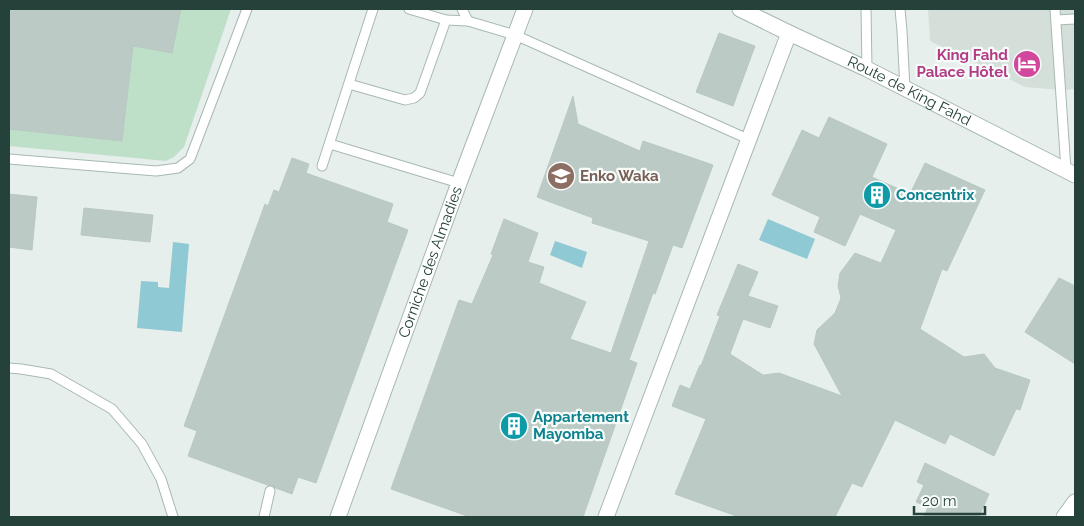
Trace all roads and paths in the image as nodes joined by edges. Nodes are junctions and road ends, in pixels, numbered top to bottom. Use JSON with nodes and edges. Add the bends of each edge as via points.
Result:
{"nodes":[{"id":1,"x":247,"y":9,"type":"edge"},
{"id":2,"x":373,"y":9,"type":"edge"},
{"id":3,"x":409,"y":9,"type":"edge"},
{"id":4,"x":462,"y":9,"type":"edge"},
{"id":5,"x":525,"y":9,"type":"edge"},
{"id":6,"x":740,"y":9,"type":"edge"},
{"id":7,"x":866,"y":9,"type":"edge"},
{"id":8,"x":900,"y":9,"type":"edge"},
{"id":9,"x":1055,"y":9,"type":"edge"},
{"id":10,"x":1075,"y":19,"type":"edge"},
{"id":11,"x":446,"y":20,"type":"junction"},
{"id":12,"x":1056,"y":20,"type":"junction"},
{"id":13,"x":468,"y":21,"type":"junction"},
{"id":14,"x":789,"y":33,"type":"junction"},
{"id":15,"x":515,"y":35,"type":"junction"},
{"id":16,"x":867,"y":68,"type":"junction"},
{"id":17,"x":349,"y":84,"type":"junction"},
{"id":18,"x":905,"y":89,"type":"junction"},
{"id":19,"x":748,"y":139,"type":"junction"},
{"id":20,"x":330,"y":144,"type":"junction"},
{"id":21,"x":9,"y":159,"type":"edge"},
{"id":22,"x":322,"y":166,"type":"dead end"},
{"id":23,"x":1070,"y":173,"type":"edge"},
{"id":24,"x":459,"y":183,"type":"junction"},
{"id":25,"x":9,"y":368,"type":"edge"},
{"id":26,"x":270,"y":490,"type":"dead end"},
{"id":27,"x":1075,"y":502,"type":"edge"},
{"id":28,"x":173,"y":517,"type":"edge"},
{"id":29,"x":264,"y":517,"type":"edge"},
{"id":30,"x":338,"y":517,"type":"edge"},
{"id":31,"x":606,"y":517,"type":"edge"},
{"id":32,"x":1064,"y":517,"type":"edge"}],
"edges":[{"from":1,"to":21,"type":"lane","via":[[190,160],[178,168],[156,171]]},
{"from":2,"to":17,"type":"lane"},
{"from":3,"to":11,"type":"lane"},
{"from":4,"to":13,"type":"lane"},
{"from":5,"to":15,"type":"street","name":"Corniche des Almadies"},
{"from":6,"to":14,"type":"street","name":"Route de King Fahd"},
{"from":7,"to":16,"type":"lane"},
{"from":8,"to":18,"type":"lane"},
{"from":9,"to":12,"type":"lane"},
{"from":10,"to":12,"type":"lane"},
{"from":11,"to":13,"type":"lane"},
{"from":11,"to":17,"type":"lane","via":[[420,93],[414,98],[405,100]]},
{"from":12,"to":23,"type":"lane"},
{"from":13,"to":15,"type":"lane"},
{"from":14,"to":16,"type":"street","name":"Route de King Fahd"},
{"from":14,"to":19,"type":"street"},
{"from":15,"to":19,"type":"lane"},
{"from":15,"to":24,"type":"street","name":"Corniche des Almadies"},
{"from":16,"to":18,"type":"street","name":"Route de King Fahd"},
{"from":17,"to":20,"type":"lane"},
{"from":18,"to":23,"type":"street","name":"Route de King Fahd"},
{"from":19,"to":31,"type":"street"},
{"from":20,"to":22,"type":"lane"},
{"from":20,"to":24,"type":"lane"},
{"from":24,"to":30,"type":"street","name":"Corniche des Almadies"},
{"from":25,"to":28,"type":"lane","via":[[51,374],[112,410],[142,444],[162,479]]},
{"from":26,"to":29,"type":"lane"},
{"from":27,"to":32,"type":"street"}]}
